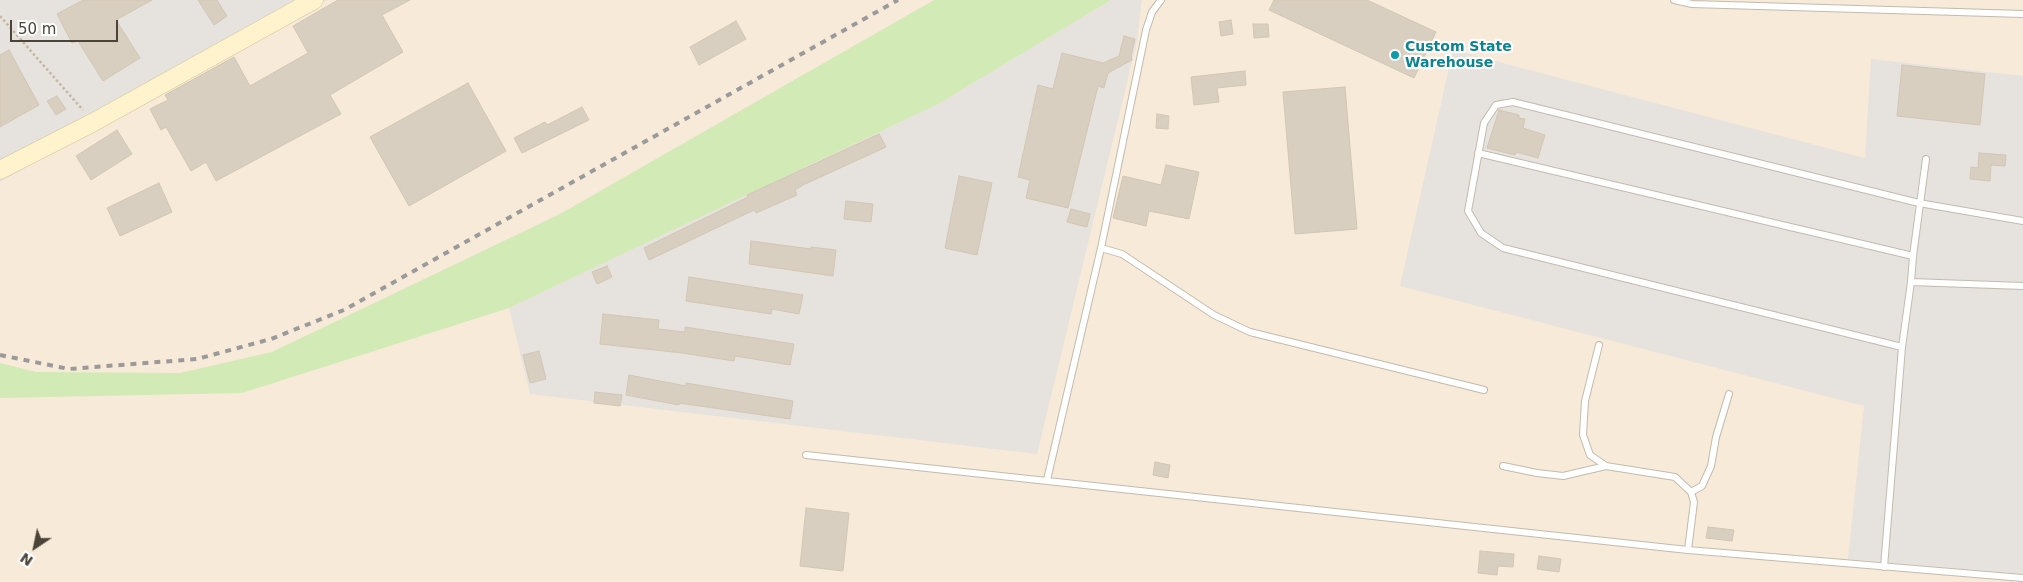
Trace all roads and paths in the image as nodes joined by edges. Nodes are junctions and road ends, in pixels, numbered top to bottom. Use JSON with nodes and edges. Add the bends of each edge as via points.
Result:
{"nodes":[{"id":1,"x":314,"y":0,"type":"edge"},
{"id":2,"x":1161,"y":0,"type":"edge"},
{"id":3,"x":1674,"y":0,"type":"edge"},
{"id":4,"x":2023,"y":14,"type":"edge"},
{"id":5,"x":0,"y":16,"type":"edge"},
{"id":6,"x":94,"y":122,"type":"junction"},
{"id":7,"x":1478,"y":153,"type":"junction"},
{"id":8,"x":1926,"y":159,"type":"dead end"},
{"id":9,"x":0,"y":170,"type":"edge"},
{"id":10,"x":1919,"y":203,"type":"junction"},
{"id":11,"x":2023,"y":221,"type":"edge"},
{"id":12,"x":1101,"y":248,"type":"junction"},
{"id":13,"x":1914,"y":256,"type":"junction"},
{"id":14,"x":1911,"y":282,"type":"junction"},
{"id":15,"x":2023,"y":286,"type":"edge"},
{"id":16,"x":1599,"y":345,"type":"dead end"},
{"id":17,"x":1902,"y":347,"type":"junction"},
{"id":18,"x":1484,"y":390,"type":"dead end"},
{"id":19,"x":1729,"y":394,"type":"dead end"},
{"id":20,"x":806,"y":455,"type":"dead end"},
{"id":21,"x":1503,"y":466,"type":"dead end"},
{"id":22,"x":1606,"y":466,"type":"junction"},
{"id":23,"x":1047,"y":480,"type":"junction"},
{"id":24,"x":1691,"y":492,"type":"junction"},
{"id":25,"x":1688,"y":550,"type":"junction"},
{"id":26,"x":1884,"y":567,"type":"junction"},
{"id":27,"x":2023,"y":578,"type":"edge"}],
"edges":[{"from":1,"to":6,"type":"main road"},
{"from":2,"to":12,"type":"lane","via":[[1152,12],[1146,30]]},
{"from":3,"to":4,"type":"lane","via":[[1692,4]]},
{"from":5,"to":6,"type":"path"},
{"from":6,"to":9,"type":"main road"},
{"from":7,"to":10,"type":"lane","via":[[1484,123],[1496,105],[1514,102]]},
{"from":7,"to":13,"type":"lane"},
{"from":7,"to":17,"type":"lane","via":[[1468,211],[1481,233],[1502,248]]},
{"from":8,"to":10,"type":"lane"},
{"from":10,"to":11,"type":"lane"},
{"from":10,"to":13,"type":"lane"},
{"from":12,"to":18,"type":"lane","via":[[1122,254],[1214,314],[1250,332]]},
{"from":12,"to":23,"type":"lane"},
{"from":13,"to":14,"type":"lane"},
{"from":14,"to":15,"type":"lane"},
{"from":14,"to":17,"type":"lane"},
{"from":16,"to":22,"type":"lane","via":[[1585,401],[1583,435],[1590,454]]},
{"from":17,"to":26,"type":"lane"},
{"from":19,"to":24,"type":"lane","via":[[1711,466],[1702,486]]},
{"from":20,"to":23,"type":"lane"},
{"from":21,"to":22,"type":"lane","via":[[1563,476]]},
{"from":22,"to":24,"type":"lane","via":[[1674,477]]},
{"from":23,"to":25,"type":"lane"},
{"from":24,"to":25,"type":"lane","via":[[1694,502]]},
{"from":25,"to":26,"type":"lane"},
{"from":26,"to":27,"type":"lane"}]}
